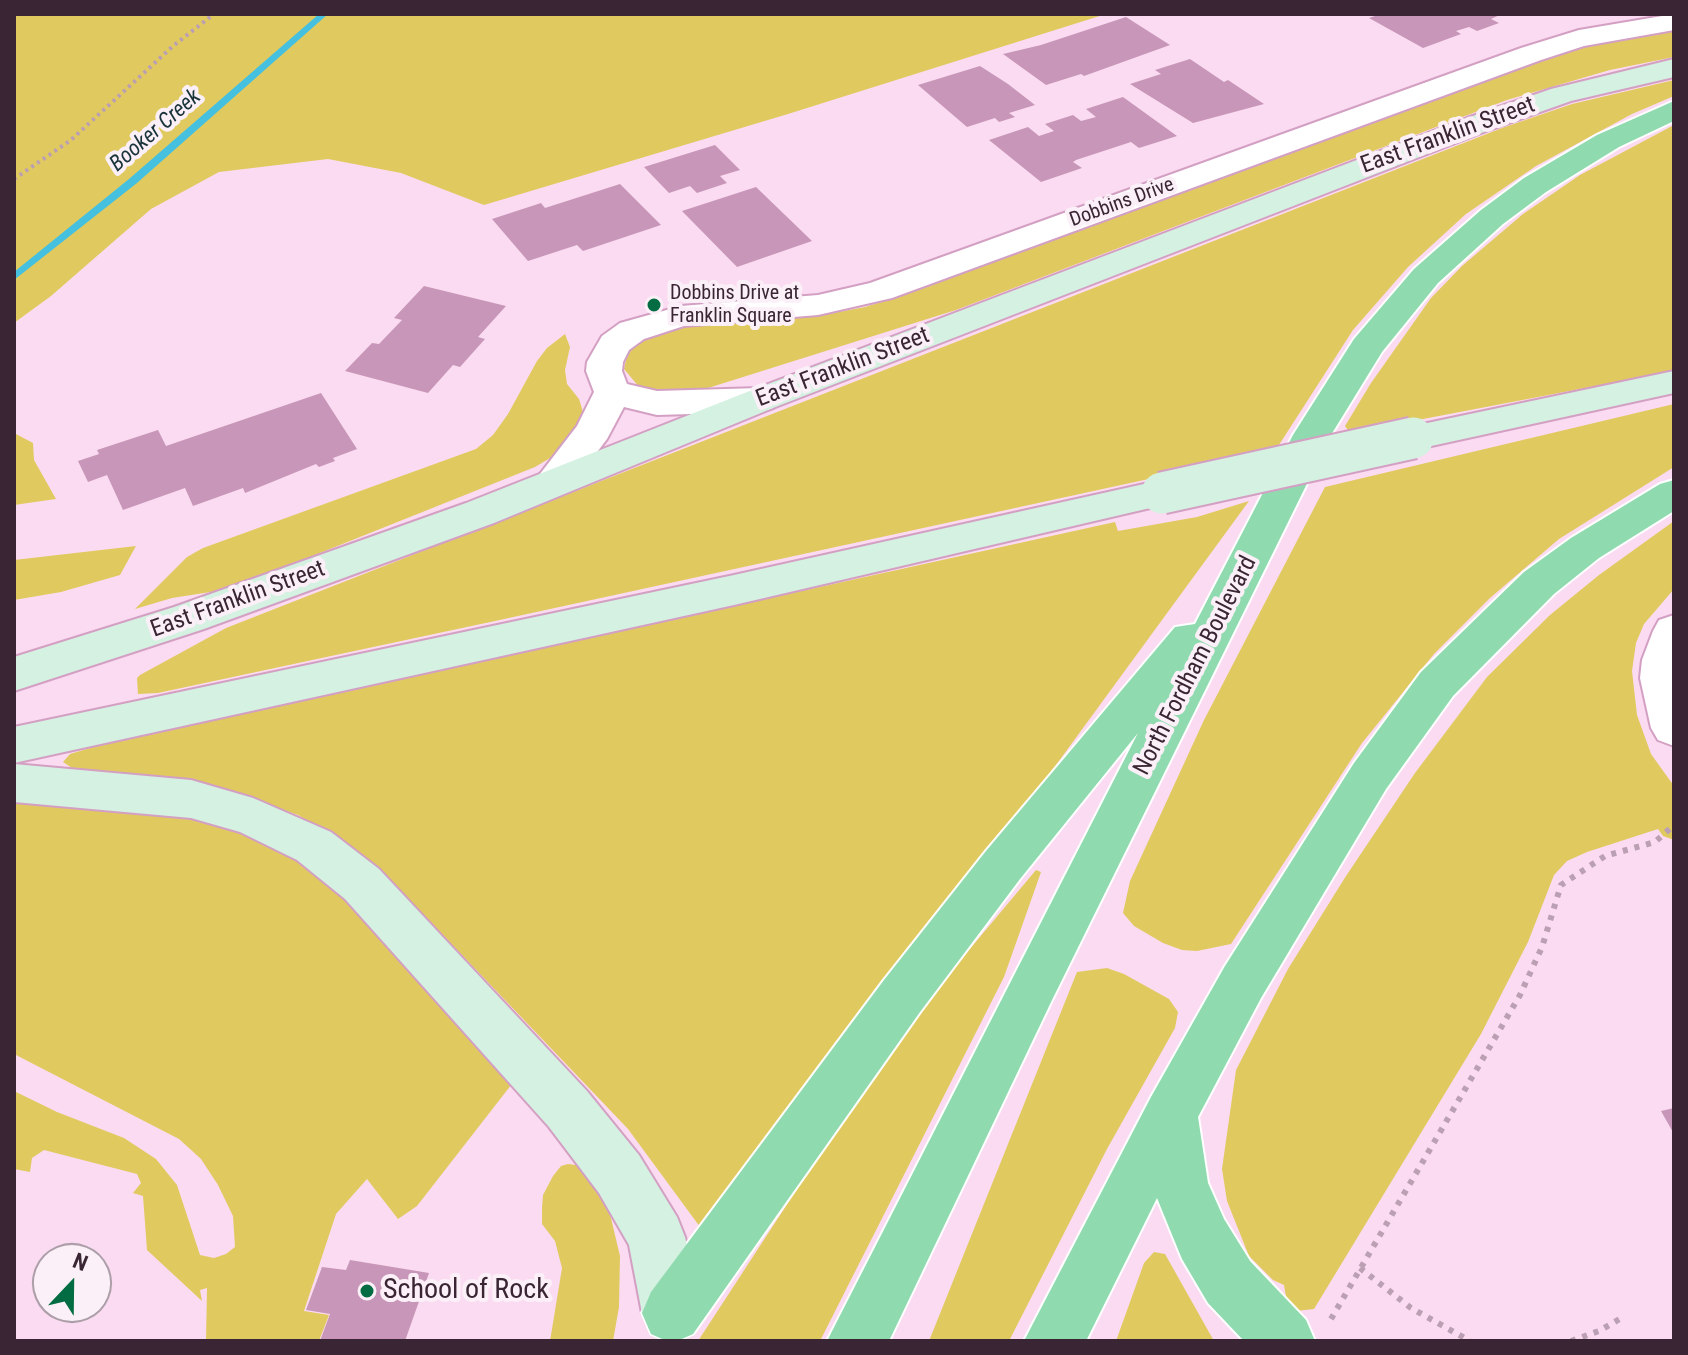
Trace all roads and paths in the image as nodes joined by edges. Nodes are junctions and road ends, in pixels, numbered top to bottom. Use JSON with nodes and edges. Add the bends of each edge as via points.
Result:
{"nodes":[{"id":1,"x":214,"y":14,"type":"edge"},
{"id":2,"x":1674,"y":22,"type":"edge"},
{"id":3,"x":1674,"y":68,"type":"edge"},
{"id":4,"x":1674,"y":110,"type":"edge"},
{"id":5,"x":14,"y":179,"type":"edge"},
{"id":6,"x":1674,"y":382,"type":"edge"},
{"id":7,"x":612,"y":392,"type":"junction"},
{"id":8,"x":760,"y":400,"type":"junction"},
{"id":9,"x":553,"y":483,"type":"junction"},
{"id":10,"x":1674,"y":493,"type":"edge"},
{"id":11,"x":1242,"y":575,"type":"junction"},
{"id":12,"x":1674,"y":631,"type":"edge"},
{"id":13,"x":14,"y":674,"type":"edge"},
{"id":14,"x":1674,"y":728,"type":"edge"},
{"id":15,"x":14,"y":745,"type":"edge"},
{"id":16,"x":14,"y":783,"type":"edge"},
{"id":17,"x":1674,"y":825,"type":"edge"},
{"id":18,"x":1170,"y":1115,"type":"junction"},
{"id":19,"x":1360,"y":1268,"type":"junction"},
{"id":20,"x":1623,"y":1317,"type":"dead end"},
{"id":21,"x":664,"y":1327,"type":"edge"},
{"id":22,"x":1305,"y":1335,"type":"edge"},
{"id":23,"x":857,"y":1341,"type":"edge"},
{"id":24,"x":1054,"y":1341,"type":"edge"},
{"id":25,"x":1470,"y":1341,"type":"edge"},
{"id":26,"x":1571,"y":1341,"type":"edge"}],
"edges":[{"from":1,"to":5,"type":"path","via":[[71,140]]},
{"from":2,"to":7,"type":"street","name":"Dobbins Drive","via":[[1591,35],[1531,54],[880,291],[818,305],[708,313],[647,325],[620,339],[609,353],[604,371]]},
{"from":3,"to":8,"type":"main road","name":"East Franklin Street","via":[[1561,95],[1478,124]]},
{"from":4,"to":11,"type":"highway","name":"North Fordham Boulevard","via":[[1608,141],[1535,185],[1426,276],[1340,388]]},
{"from":6,"to":15,"type":"main road","bridge":true},
{"from":7,"to":8,"type":"street","via":[[657,403]]},
{"from":7,"to":9,"type":"street","via":[[594,430]]},
{"from":8,"to":9,"type":"main road","name":"East Franklin Street"},
{"from":9,"to":13,"type":"main road","name":"East Franklin Street","via":[[189,618]]},
{"from":10,"to":18,"type":"highway","via":[[1539,583],[1437,684],[1370,776],[1243,982]]},
{"from":11,"to":21,"type":"highway","via":[[957,924]]},
{"from":11,"to":23,"type":"highway","name":"North Fordham Boulevard"},
{"from":12,"to":14,"type":"street","via":[[1662,678]]},
{"from":16,"to":21,"type":"main road","via":[[191,799],[253,817],[314,846],[362,884],[568,1109],[619,1174],[656,1237]]},
{"from":17,"to":19,"type":"path","via":[[1655,842],[1605,856],[1561,885],[1520,995]]},
{"from":18,"to":22,"type":"highway","via":[[1180,1183],[1203,1239],[1229,1282]]},
{"from":18,"to":24,"type":"highway"},
{"from":19,"to":22,"type":"path"},
{"from":19,"to":25,"type":"path","via":[[1411,1308]]},
{"from":20,"to":26,"type":"path"}]}
